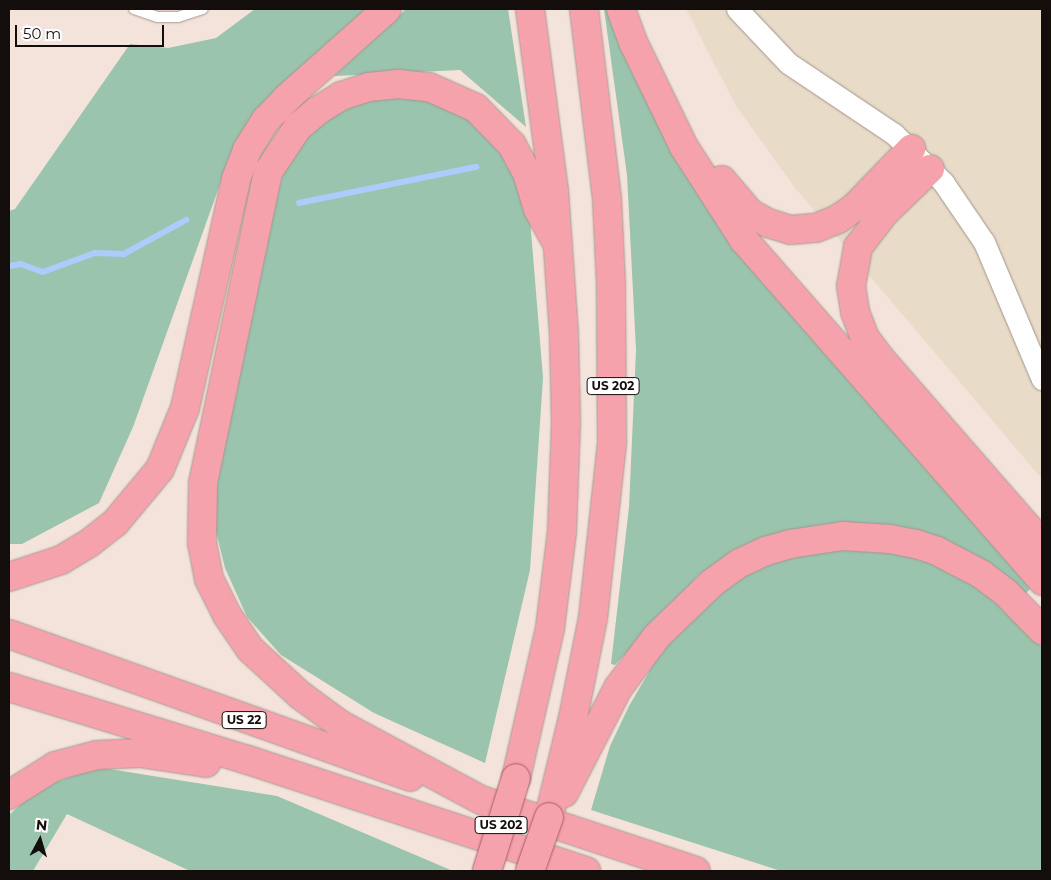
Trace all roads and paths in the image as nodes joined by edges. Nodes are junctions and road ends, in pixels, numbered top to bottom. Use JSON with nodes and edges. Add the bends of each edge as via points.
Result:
{"nodes":[{"id":1,"x":134,"y":9,"type":"edge"},
{"id":2,"x":203,"y":9,"type":"edge"},
{"id":3,"x":387,"y":9,"type":"edge"},
{"id":4,"x":530,"y":9,"type":"edge"},
{"id":5,"x":584,"y":9,"type":"edge"},
{"id":6,"x":621,"y":9,"type":"edge"},
{"id":7,"x":737,"y":9,"type":"edge"},
{"id":8,"x":655,"y":90,"type":"junction"},
{"id":9,"x":911,"y":149,"type":"junction"},
{"id":10,"x":930,"y":169,"type":"junction"},
{"id":11,"x":558,"y":244,"type":"junction"},
{"id":12,"x":1042,"y":379,"type":"edge"},
{"id":13,"x":1042,"y":544,"type":"edge"},
{"id":14,"x":9,"y":577,"type":"edge"},
{"id":15,"x":1042,"y":581,"type":"edge"},
{"id":16,"x":1042,"y":630,"type":"edge"},
{"id":17,"x":9,"y":634,"type":"edge"},
{"id":18,"x":9,"y":687,"type":"edge"},
{"id":19,"x":248,"y":760,"type":"junction"},
{"id":20,"x":571,"y":764,"type":"junction"},
{"id":21,"x":9,"y":795,"type":"edge"},
{"id":22,"x":481,"y":800,"type":"junction"},
{"id":23,"x":562,"y":866,"type":"edge"},
{"id":24,"x":487,"y":871,"type":"edge"},
{"id":25,"x":530,"y":871,"type":"edge"},
{"id":26,"x":586,"y":871,"type":"edge"},
{"id":27,"x":696,"y":871,"type":"edge"}],
"edges":[{"from":1,"to":2,"type":"lane","via":[[157,17],[178,17]]},
{"from":3,"to":14,"type":"highway","via":[[288,97],[266,120],[247,150],[236,179],[184,408],[160,469],[121,517],[88,544],[61,560]]},
{"from":4,"to":11,"type":"highway","number":"US 202","via":[[549,142]]},
{"from":5,"to":20,"type":"highway","number":"US 202","via":[[607,199],[612,434],[604,532]]},
{"from":6,"to":8,"type":"highway"},
{"from":7,"to":9,"type":"street","via":[[788,62],[869,116]]},
{"from":8,"to":9,"type":"highway","via":[[750,213],[768,224],[791,230],[816,228],[838,219],[873,191]]},
{"from":8,"to":15,"type":"highway","via":[[684,147],[744,240]]},
{"from":9,"to":10,"type":"street"},
{"from":10,"to":12,"type":"street","via":[[953,195],[984,242]]},
{"from":10,"to":13,"type":"highway","via":[[885,212],[858,247],[851,286],[855,312],[865,338],[880,358]]},
{"from":11,"to":22,"type":"highway","via":[[538,209],[527,173],[512,145],[476,108],[453,95],[428,87],[398,84],[369,87],[341,96],[317,110],[298,127],[268,172],[203,483],[202,543],[209,579],[227,616],[250,649],[300,695],[341,725]]},
{"from":11,"to":24,"type":"highway","number":"US 202","bridge":true,"via":[[566,387],[562,531],[550,628],[516,778]]},
{"from":16,"to":20,"type":"highway","via":[[994,584],[938,551],[866,536],[842,536],[790,544],[740,563],[674,617],[618,688]]},
{"from":17,"to":22,"type":"highway","number":"US 22","via":[[280,733]]},
{"from":18,"to":19,"type":"highway"},
{"from":19,"to":21,"type":"highway","via":[[211,764],[140,754],[97,755],[55,766]]},
{"from":19,"to":23,"type":"highway"},
{"from":20,"to":25,"type":"highway","number":"US 202","bridge":true},
{"from":22,"to":27,"type":"highway","number":"US 22"},
{"from":23,"to":26,"type":"highway"}]}
